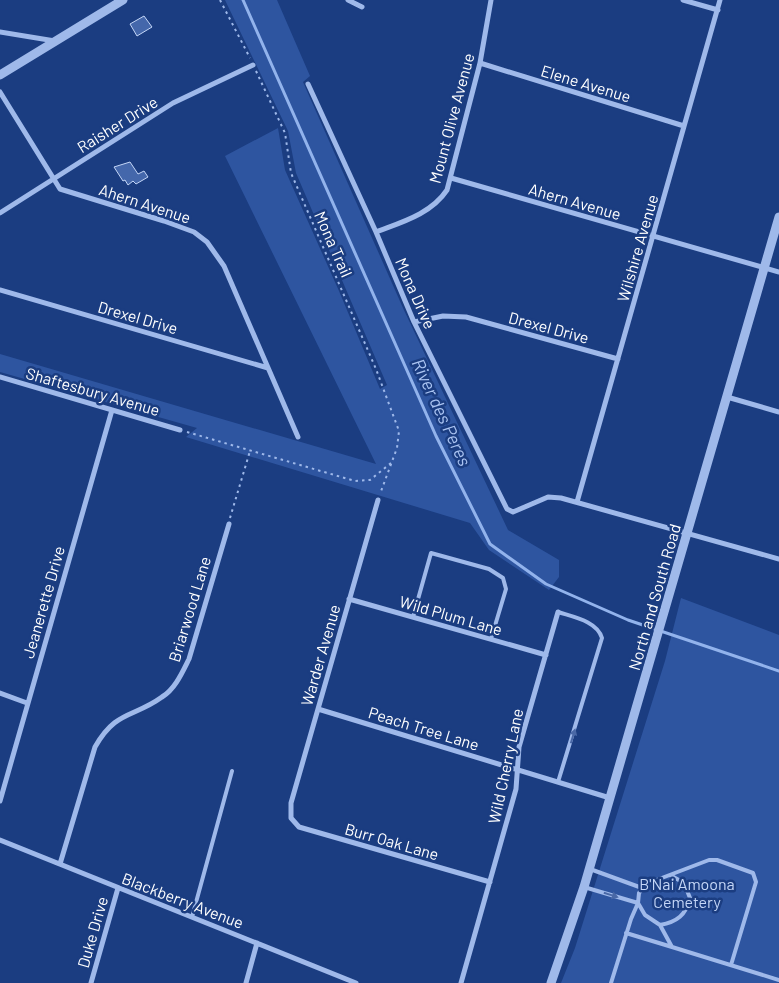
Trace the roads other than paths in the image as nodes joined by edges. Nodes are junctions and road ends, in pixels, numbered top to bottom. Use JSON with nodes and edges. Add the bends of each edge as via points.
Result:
{"nodes":[{"id":1,"x":123,"y":0,"type":"edge"},
{"id":2,"x":348,"y":0,"type":"edge"},
{"id":3,"x":491,"y":0,"type":"edge"},
{"id":4,"x":683,"y":0,"type":"edge"},
{"id":5,"x":720,"y":0,"type":"edge"},
{"id":6,"x":362,"y":7,"type":"dead end"},
{"id":7,"x":718,"y":10,"type":"junction"},
{"id":8,"x":0,"y":32,"type":"edge"},
{"id":9,"x":56,"y":41,"type":"junction"},
{"id":10,"x":480,"y":63,"type":"junction"},
{"id":11,"x":253,"y":65,"type":"road end"},
{"id":12,"x":0,"y":75,"type":"edge"},
{"id":13,"x":308,"y":84,"type":"dead end"},
{"id":14,"x":0,"y":92,"type":"edge"},
{"id":15,"x":684,"y":126,"type":"junction"},
{"id":16,"x":451,"y":178,"type":"junction"},
{"id":17,"x":53,"y":180,"type":"junction"},
{"id":18,"x":0,"y":213,"type":"edge"},
{"id":19,"x":779,"y":217,"type":"edge"},
{"id":20,"x":376,"y":232,"type":"junction"},
{"id":21,"x":653,"y":236,"type":"junction"},
{"id":22,"x":765,"y":268,"type":"junction"},
{"id":23,"x":779,"y":272,"type":"edge"},
{"id":24,"x":0,"y":290,"type":"edge"},
{"id":25,"x":414,"y":322,"type":"junction"},
{"id":26,"x":618,"y":359,"type":"junction"},
{"id":27,"x":268,"y":368,"type":"junction"},
{"id":28,"x":0,"y":377,"type":"edge"},
{"id":29,"x":727,"y":397,"type":"junction"},
{"id":30,"x":112,"y":410,"type":"junction"},
{"id":31,"x":779,"y":412,"type":"edge"},
{"id":32,"x":180,"y":430,"type":"road end"},
{"id":33,"x":298,"y":438,"type":"dead end"},
{"id":34,"x":378,"y":500,"type":"road end"},
{"id":35,"x":577,"y":502,"type":"junction"},
{"id":36,"x":228,"y":524,"type":"road end"},
{"id":37,"x":688,"y":533,"type":"junction"},
{"id":38,"x":779,"y":559,"type":"edge"},
{"id":39,"x":349,"y":599,"type":"junction"},
{"id":40,"x":558,"y":612,"type":"joint"},
{"id":41,"x":413,"y":618,"type":"junction"},
{"id":42,"x":491,"y":640,"type":"junction"},
{"id":43,"x":546,"y":655,"type":"junction"},
{"id":44,"x":0,"y":693,"type":"edge"},
{"id":45,"x":27,"y":703,"type":"junction"},
{"id":46,"x":318,"y":709,"type":"junction"},
{"id":47,"x":518,"y":770,"type":"junction"},
{"id":48,"x":232,"y":771,"type":"dead end"},
{"id":49,"x":558,"y":782,"type":"junction"},
{"id":50,"x":610,"y":798,"type":"junction"},
{"id":51,"x":0,"y":801,"type":"edge"},
{"id":52,"x":290,"y":818,"type":"joint"},
{"id":53,"x":0,"y":840,"type":"edge"},
{"id":54,"x":60,"y":864,"type":"junction"},
{"id":55,"x":589,"y":868,"type":"junction"},
{"id":56,"x":670,"y":875,"type":"junction"},
{"id":57,"x":490,"y":882,"type":"junction"},
{"id":58,"x":584,"y":886,"type":"junction"},
{"id":59,"x":118,"y":888,"type":"junction"},
{"id":60,"x":642,"y":888,"type":"junction"},
{"id":61,"x":638,"y":903,"type":"junction"},
{"id":62,"x":192,"y":917,"type":"junction"},
{"id":63,"x":660,"y":925,"type":"junction"},
{"id":64,"x":626,"y":933,"type":"junction"},
{"id":65,"x":257,"y":943,"type":"junction"},
{"id":66,"x":672,"y":947,"type":"junction"},
{"id":67,"x":731,"y":965,"type":"junction"},
{"id":68,"x":779,"y":980,"type":"edge"},
{"id":69,"x":91,"y":983,"type":"edge"},
{"id":70,"x":246,"y":983,"type":"edge"},
{"id":71,"x":356,"y":983,"type":"edge"},
{"id":72,"x":461,"y":983,"type":"edge"},
{"id":73,"x":551,"y":983,"type":"edge"},
{"id":74,"x":611,"y":983,"type":"edge"}],
"edges":[{"from":1,"to":9,"type":"street"},
{"from":2,"to":6,"type":"street"},
{"from":3,"to":10,"type":"street","name":"Mount Olive Avenue"},
{"from":4,"to":7,"type":"street"},
{"from":5,"to":7,"type":"street","name":"Wilshire Avenue"},
{"from":7,"to":15,"type":"street","name":"Wilshire Avenue"},
{"from":8,"to":9,"type":"street"},
{"from":9,"to":12,"type":"street"},
{"from":10,"to":15,"type":"street","name":"Elene Avenue"},
{"from":10,"to":16,"type":"street","name":"Mount Olive Avenue"},
{"from":11,"to":17,"type":"street","name":"Raisher Drive","via":[[174,103]]},
{"from":13,"to":20,"type":"street","name":"Mona Drive"},
{"from":14,"to":17,"type":"street","name":"Ahern Avenue"},
{"from":15,"to":21,"type":"street","name":"Wilshire Avenue"},
{"from":16,"to":20,"type":"street","name":"Mount Olive Avenue","via":[[439,202]]},
{"from":16,"to":21,"type":"street","name":"Ahern Avenue"},
{"from":17,"to":18,"type":"street","name":"Raisher Drive"},
{"from":17,"to":27,"type":"street","name":"Ahern Avenue","via":[[60,189],[180,226],[207,242],[224,266]]},
{"from":19,"to":22,"type":"street","name":"North and South Road"},
{"from":20,"to":25,"type":"street","name":"Mona Drive"},
{"from":21,"to":22,"type":"street","name":"Ahern Avenue"},
{"from":21,"to":26,"type":"street","name":"Wilshire Avenue"},
{"from":22,"to":23,"type":"street","name":"Ahern Avenue"},
{"from":22,"to":29,"type":"street","name":"North and South Road"},
{"from":24,"to":27,"type":"street","name":"Drexel Drive"},
{"from":25,"to":26,"type":"street","name":"Drexel Drive","via":[[443,316],[466,317]]},
{"from":25,"to":35,"type":"street","name":"Mona Drive","via":[[507,509],[513,512],[548,497]]},
{"from":26,"to":35,"type":"street","name":"Wilshire Avenue"},
{"from":27,"to":33,"type":"street","name":"Ahern Avenue"},
{"from":28,"to":30,"type":"street","name":"Shaftesbury Avenue"},
{"from":29,"to":31,"type":"street"},
{"from":29,"to":37,"type":"street","name":"North and South Road"},
{"from":30,"to":32,"type":"street","name":"Shaftesbury Avenue"},
{"from":30,"to":45,"type":"street","name":"Jeanerette Drive"},
{"from":34,"to":39,"type":"street","name":"Warder Avenue"},
{"from":35,"to":37,"type":"street"},
{"from":36,"to":54,"type":"street","name":"Briarwood Lane","via":[[189,660],[163,697],[116,721],[100,737]]},
{"from":37,"to":38,"type":"street"},
{"from":37,"to":50,"type":"street","name":"North and South Road"},
{"from":39,"to":41,"type":"street","name":"Wild Plum Lane"},
{"from":39,"to":46,"type":"street","name":"Warder Avenue"},
{"from":40,"to":43,"type":"street","name":"Wild Cherry Lane"},
{"from":49,"to":40,"type":"lane","one_way":true,"via":[[602,638],[601,632],[589,623]]},
{"from":41,"to":42,"type":"street","name":"Wild Plum Lane"},
{"from":41,"to":42,"type":"lane","via":[[431,553],[489,569],[503,578],[506,589]]},
{"from":42,"to":43,"type":"street","name":"Wild Plum Lane"},
{"from":43,"to":47,"type":"street","name":"Wild Cherry Lane","via":[[519,747]]},
{"from":44,"to":45,"type":"street"},
{"from":45,"to":51,"type":"street","name":"Jeanerette Drive"},
{"from":46,"to":47,"type":"street","name":"Peach Tree Lane"},
{"from":46,"to":52,"type":"street","name":"Warder Avenue","via":[[291,803]]},
{"from":47,"to":49,"type":"street","name":"Peach Tree Lane"},
{"from":47,"to":57,"type":"street","name":"Wild Cherry Lane","via":[[516,789]]},
{"from":48,"to":62,"type":"lane"},
{"from":49,"to":50,"type":"street","name":"Peach Tree Lane"},
{"from":50,"to":55,"type":"street","name":"North and South Road"},
{"from":52,"to":57,"type":"street","name":"Burr Oak Lane","via":[[299,827]]},
{"from":53,"to":54,"type":"street","name":"Blackberry Avenue"},
{"from":54,"to":59,"type":"street","name":"Blackberry Avenue"},
{"from":55,"to":58,"type":"street","name":"North and South Road"},
{"from":55,"to":60,"type":"lane"},
{"from":56,"to":60,"type":"lane","via":[[652,880]]},
{"from":56,"to":63,"type":"lane","via":[[684,883],[690,898],[680,918]]},
{"from":56,"to":67,"type":"lane","via":[[709,860],[753,873],[756,882]]},
{"from":57,"to":72,"type":"street","name":"Wild Cherry Lane"},
{"from":58,"to":61,"type":"lane","one_way":true},
{"from":58,"to":73,"type":"street","name":"North and South Road"},
{"from":59,"to":62,"type":"street","name":"Blackberry Avenue"},
{"from":59,"to":69,"type":"street","name":"Duke Drive"},
{"from":60,"to":61,"type":"lane"},
{"from":61,"to":63,"type":"lane","via":[[645,915]]},
{"from":61,"to":64,"type":"lane"},
{"from":62,"to":65,"type":"street","name":"Blackberry Avenue"},
{"from":63,"to":66,"type":"lane"},
{"from":64,"to":66,"type":"lane"},
{"from":64,"to":74,"type":"lane"},
{"from":65,"to":70,"type":"street"},
{"from":65,"to":71,"type":"street","name":"Blackberry Avenue"},
{"from":66,"to":67,"type":"lane"},
{"from":67,"to":68,"type":"lane"}]}
